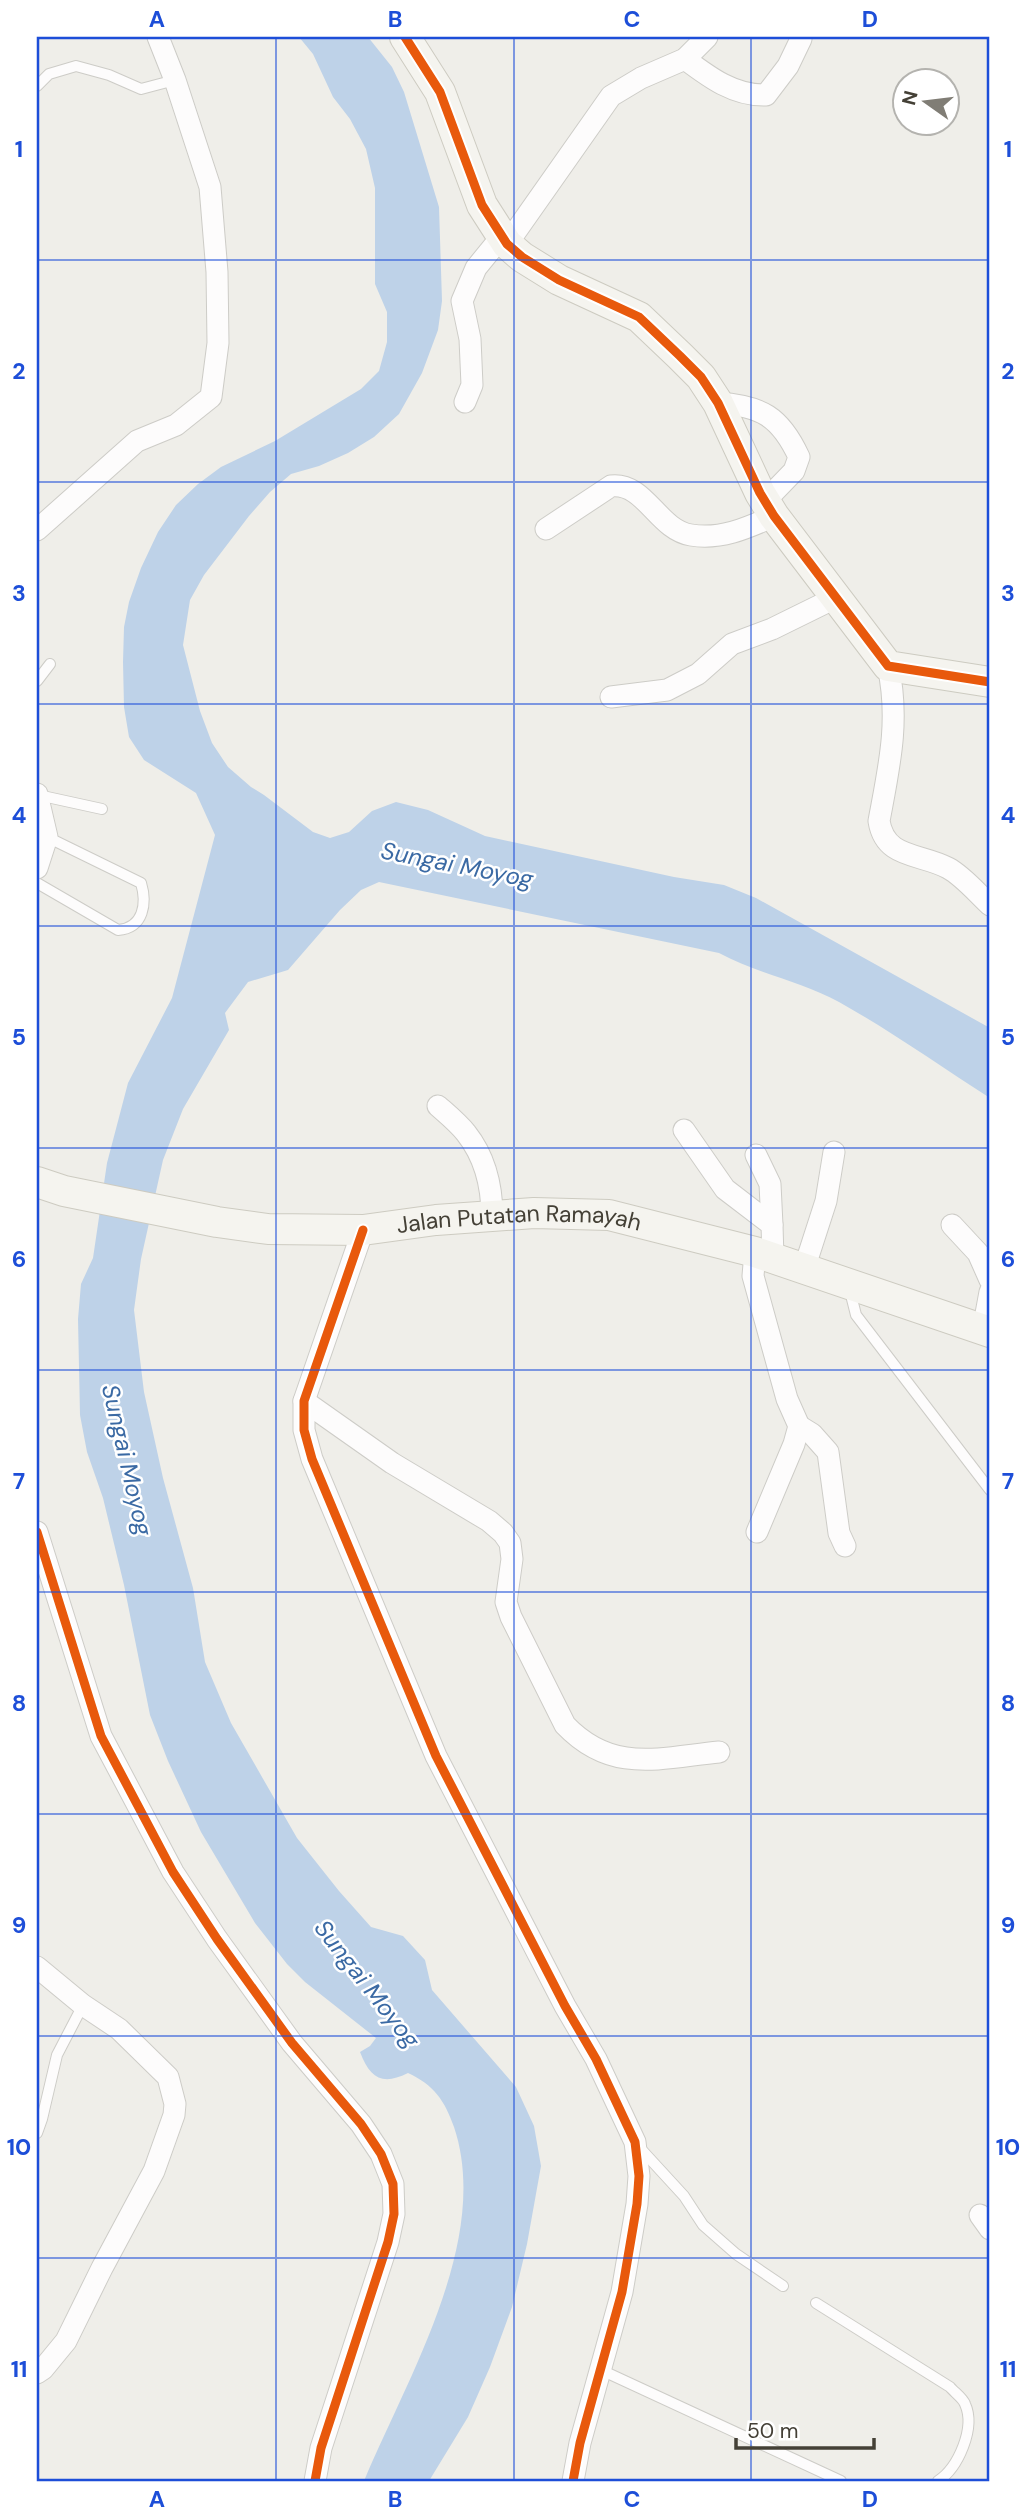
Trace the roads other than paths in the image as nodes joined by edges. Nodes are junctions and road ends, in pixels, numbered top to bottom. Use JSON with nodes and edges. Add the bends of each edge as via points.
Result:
{"nodes":[{"id":1,"x":158,"y":37,"type":"edge"},
{"id":2,"x":405,"y":37,"type":"edge"},
{"id":3,"x":707,"y":37,"type":"edge"},
{"id":4,"x":801,"y":39,"type":"dead end"},
{"id":5,"x":685,"y":59,"type":"junction"},
{"id":6,"x":176,"y":80,"type":"junction"},
{"id":7,"x":37,"y":86,"type":"edge"},
{"id":8,"x":504,"y":240,"type":"junction"},
{"id":9,"x":466,"y":402,"type":"dead end"},
{"id":10,"x":718,"y":403,"type":"junction"},
{"id":11,"x":769,"y":508,"type":"junction"},
{"id":12,"x":547,"y":529,"type":"dead end"},
{"id":13,"x":37,"y":530,"type":"edge"},
{"id":14,"x":836,"y":597,"type":"junction"},
{"id":15,"x":50,"y":664,"type":"dead end"},
{"id":16,"x":888,"y":666,"type":"junction"},
{"id":17,"x":37,"y":681,"type":"edge"},
{"id":18,"x":990,"y":682,"type":"edge"},
{"id":19,"x":611,"y":697,"type":"dead end"},
{"id":20,"x":37,"y":794,"type":"edge"},
{"id":21,"x":102,"y":809,"type":"dead end"},
{"id":22,"x":47,"y":837,"type":"junction"},
{"id":23,"x":37,"y":868,"type":"edge"},
{"id":24,"x":37,"y":883,"type":"edge"},
{"id":25,"x":990,"y":905,"type":"edge"},
{"id":26,"x":438,"y":1106,"type":"dead end"},
{"id":27,"x":684,"y":1130,"type":"dead end"},
{"id":28,"x":834,"y":1152,"type":"dead end"},
{"id":29,"x":756,"y":1155,"type":"dead end"},
{"id":30,"x":50,"y":1186,"type":"edge"},
{"id":31,"x":492,"y":1216,"type":"junction"},
{"id":32,"x":772,"y":1225,"type":"junction"},
{"id":33,"x":953,"y":1225,"type":"dead end"},
{"id":34,"x":363,"y":1230,"type":"junction"},
{"id":35,"x":764,"y":1255,"type":"junction"},
{"id":36,"x":804,"y":1269,"type":"junction"},
{"id":37,"x":990,"y":1280,"type":"edge"},
{"id":38,"x":853,"y":1285,"type":"junction"},
{"id":39,"x":990,"y":1292,"type":"edge"},
{"id":40,"x":986,"y":1331,"type":"edge"},
{"id":41,"x":304,"y":1401,"type":"junction"},
{"id":42,"x":799,"y":1426,"type":"junction"},
{"id":43,"x":990,"y":1490,"type":"edge"},
{"id":44,"x":37,"y":1532,"type":"edge"},
{"id":45,"x":757,"y":1532,"type":"dead end"},
{"id":46,"x":845,"y":1546,"type":"dead end"},
{"id":47,"x":719,"y":1752,"type":"dead end"},
{"id":48,"x":37,"y":1967,"type":"edge"},
{"id":49,"x":83,"y":2005,"type":"junction"},
{"id":50,"x":37,"y":2133,"type":"edge"},
{"id":51,"x":635,"y":2142,"type":"junction"},
{"id":52,"x":783,"y":2286,"type":"dead end"},
{"id":53,"x":816,"y":2303,"type":"dead end"},
{"id":54,"x":601,"y":2370,"type":"junction"},
{"id":55,"x":37,"y":2373,"type":"edge"},
{"id":56,"x":315,"y":2481,"type":"edge"},
{"id":57,"x":573,"y":2481,"type":"edge"},
{"id":58,"x":841,"y":2481,"type":"edge"},
{"id":59,"x":938,"y":2481,"type":"edge"}],
"edges":[{"from":1,"to":6,"type":"street"},
{"from":2,"to":8,"type":"main road","via":[[440,92],[481,205]]},
{"from":3,"to":5,"type":"street"},
{"from":4,"to":5,"type":"street","via":[[766,95],[733,89]]},
{"from":5,"to":8,"type":"street","via":[[611,96]]},
{"from":6,"to":7,"type":"lane","via":[[141,89],[76,66],[49,74]]},
{"from":6,"to":13,"type":"street","via":[[210,187],[218,331],[211,397],[176,425],[138,441]]},
{"from":8,"to":9,"type":"street","via":[[476,268],[462,301],[472,385]]},
{"from":8,"to":10,"type":"main road","via":[[559,280],[639,317],[701,377]]},
{"from":10,"to":11,"type":"main road"},
{"from":10,"to":11,"type":"street","via":[[745,404],[767,413],[799,457]]},
{"from":11,"to":12,"type":"street","via":[[737,532],[690,535],[657,514],[632,489],[611,486]]},
{"from":11,"to":14,"type":"main road"},
{"from":14,"to":16,"type":"main road"},
{"from":14,"to":19,"type":"street","via":[[732,644],[698,674],[667,691]]},
{"from":15,"to":17,"type":"lane"},
{"from":16,"to":18,"type":"main road"},
{"from":16,"to":25,"type":"street","via":[[894,694],[894,736],[879,821],[881,834],[891,848],[950,868]]},
{"from":20,"to":21,"type":"lane"},
{"from":20,"to":22,"type":"street"},
{"from":22,"to":23,"type":"street"},
{"from":22,"to":24,"type":"lane","via":[[141,883],[146,899],[136,923],[118,930]]},
{"from":26,"to":31,"type":"street","via":[[466,1133],[483,1163],[492,1192]]},
{"from":27,"to":32,"type":"street","via":[[725,1189]]},
{"from":28,"to":36,"type":"street","via":[[821,1221]]},
{"from":29,"to":32,"type":"street","via":[[770,1184]]},
{"from":30,"to":34,"type":"main road","name":"Jalan Putatan Ramayah","via":[[217,1222],[268,1229]]},
{"from":31,"to":34,"type":"main road","name":"Jalan Putatan Ramayah"},
{"from":31,"to":35,"type":"main road","name":"Jalan Putatan Ramayah","via":[[609,1215]]},
{"from":32,"to":35,"type":"street"},
{"from":33,"to":37,"type":"street","via":[[978,1253]]},
{"from":34,"to":41,"type":"street"},
{"from":35,"to":36,"type":"main road","name":"Jalan Putatan Ramayah"},
{"from":35,"to":42,"type":"street","via":[[753,1276],[787,1399]]},
{"from":36,"to":38,"type":"main road","name":"Jalan Putatan Ramayah"},
{"from":38,"to":40,"type":"main road","name":"Jalan Putatan Ramayah"},
{"from":38,"to":43,"type":"lane","via":[[856,1315]]},
{"from":39,"to":40,"type":"street"},
{"from":41,"to":47,"type":"street","via":[[503,1533],[512,1559],[506,1602],[511,1617],[565,1725],[577,1737],[609,1756],[634,1761]]},
{"from":41,"to":51,"type":"street","via":[[304,1430],[312,1459],[418,1716]]},
{"from":42,"to":45,"type":"street"},
{"from":42,"to":46,"type":"street","via":[[828,1452],[839,1533]]},
{"from":44,"to":56,"type":"street","via":[[101,1736],[166,1860],[246,1982],[362,2124],[393,2184],[394,2214],[388,2242],[324,2436]]},
{"from":48,"to":49,"type":"street"},
{"from":49,"to":50,"type":"lane","via":[[57,2055]]},
{"from":49,"to":55,"type":"street","via":[[119,2029],[168,2077],[174,2115],[154,2171],[66,2341]]},
{"from":51,"to":52,"type":"lane","via":[[684,2196],[703,2225]]},
{"from":51,"to":54,"type":"street","via":[[637,2204],[622,2292]]},
{"from":53,"to":59,"type":"lane","via":[[950,2387],[965,2404],[968,2419],[963,2449]]},
{"from":54,"to":57,"type":"street"},
{"from":54,"to":58,"type":"lane"}]}
